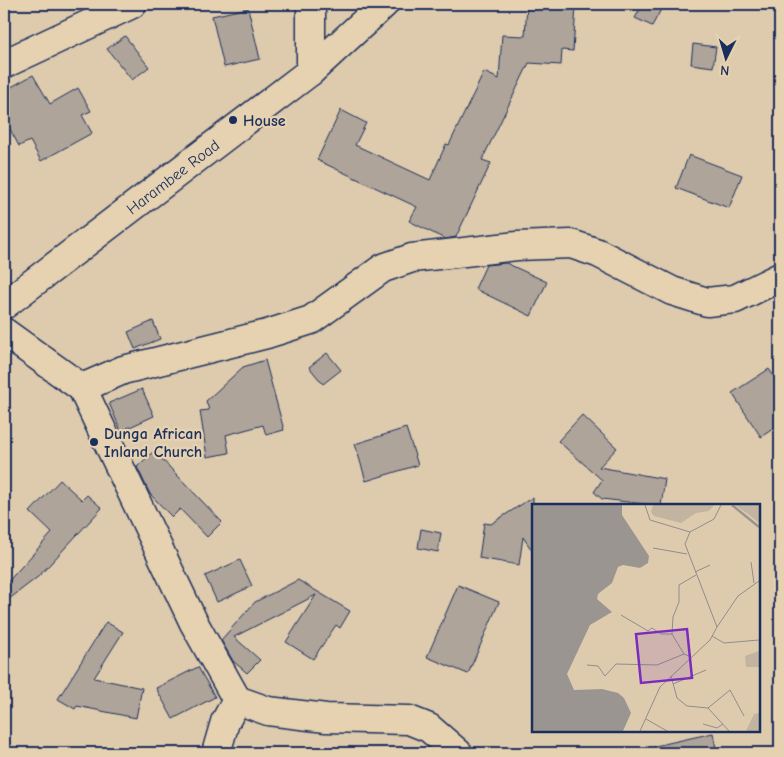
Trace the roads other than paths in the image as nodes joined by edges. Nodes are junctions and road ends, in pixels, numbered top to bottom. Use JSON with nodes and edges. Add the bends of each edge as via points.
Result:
{"nodes":[{"id":1,"x":132,"y":4,"type":"edge"},
{"id":2,"x":311,"y":4,"type":"edge"},
{"id":3,"x":384,"y":4,"type":"edge"},
{"id":4,"x":4,"y":64,"type":"edge"},
{"id":5,"x":311,"y":71,"type":"junction"},
{"id":6,"x":780,"y":277,"type":"edge"},
{"id":7,"x":4,"y":305,"type":"edge"},
{"id":8,"x":4,"y":332,"type":"edge"},
{"id":9,"x":82,"y":388,"type":"junction"},
{"id":10,"x":237,"y":700,"type":"junction"},
{"id":11,"x":216,"y":753,"type":"edge"},
{"id":12,"x":458,"y":753,"type":"edge"}],
"edges":[{"from":1,"to":4,"type":"street"},
{"from":2,"to":5,"type":"street"},
{"from":3,"to":5,"type":"street","name":"Harambee Road"},
{"from":5,"to":7,"type":"street","name":"Harambee Road"},
{"from":6,"to":9,"type":"street","via":[[735,299],[707,302],[672,291],[598,253],[571,244],[517,246],[412,258],[383,268],[311,320],[123,370]]},
{"from":8,"to":9,"type":"street"},
{"from":9,"to":10,"type":"street","via":[[194,623]]},
{"from":10,"to":11,"type":"street","via":[[225,722]]},
{"from":10,"to":12,"type":"street","via":[[268,712],[326,718],[409,720],[429,728]]}]}
